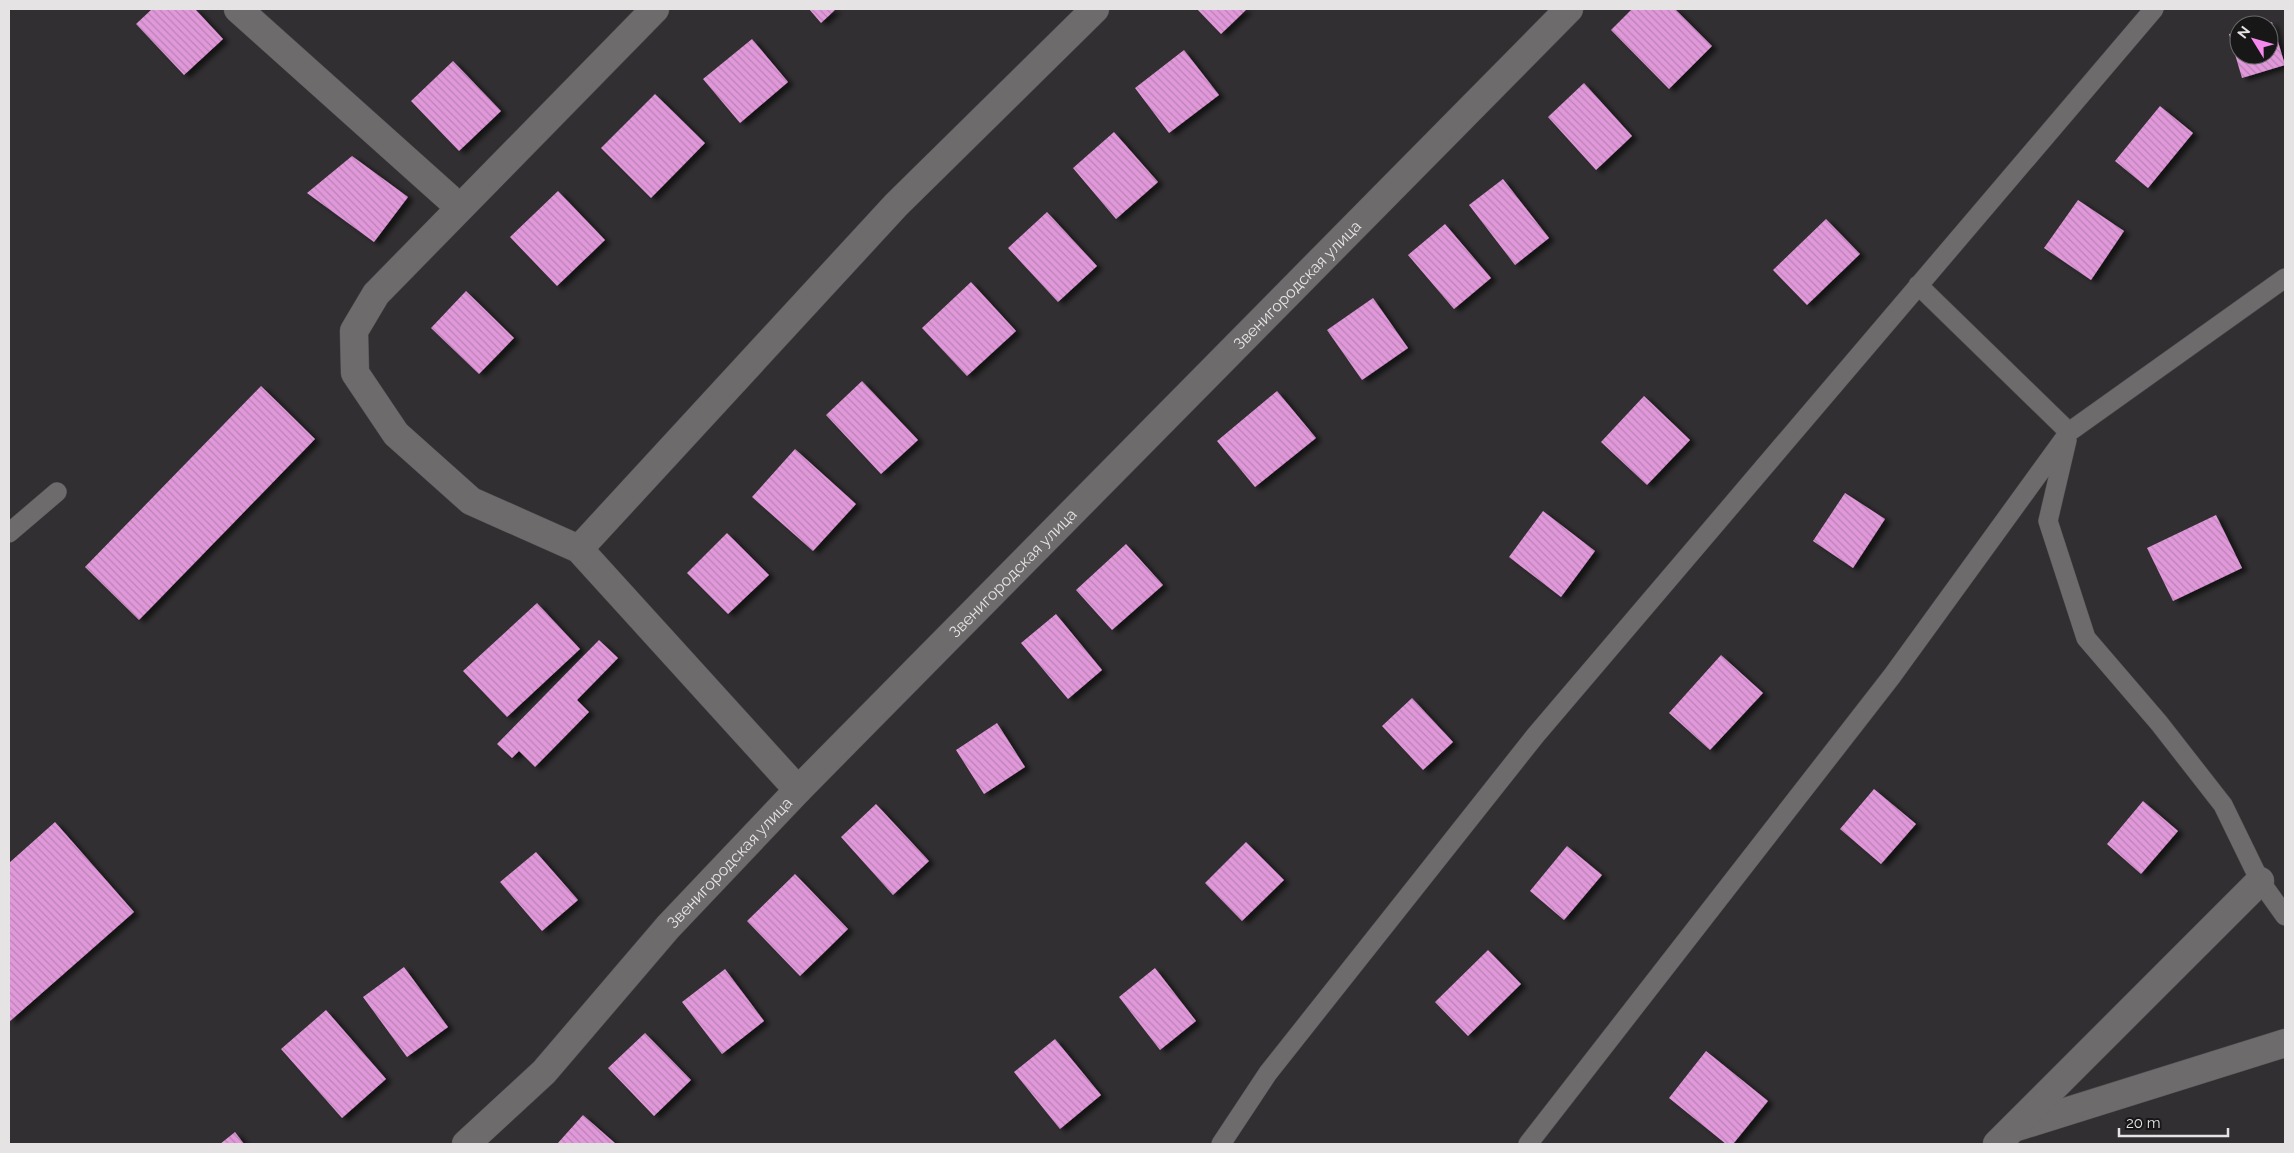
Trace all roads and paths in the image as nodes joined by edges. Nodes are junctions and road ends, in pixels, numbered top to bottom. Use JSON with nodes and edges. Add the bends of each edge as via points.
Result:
{"nodes":[{"id":1,"x":238,"y":9,"type":"edge"},
{"id":2,"x":655,"y":9,"type":"edge"},
{"id":3,"x":1095,"y":9,"type":"edge"},
{"id":4,"x":1569,"y":9,"type":"edge"},
{"id":5,"x":2154,"y":9,"type":"edge"},
{"id":6,"x":459,"y":208,"type":"junction"},
{"id":7,"x":2285,"y":278,"type":"edge"},
{"id":8,"x":1918,"y":285,"type":"junction"},
{"id":9,"x":2069,"y":432,"type":"junction"},
{"id":10,"x":57,"y":492,"type":"dead end"},
{"id":11,"x":9,"y":533,"type":"edge"},
{"id":12,"x":579,"y":549,"type":"junction"},
{"id":13,"x":798,"y":790,"type":"junction"},
{"id":14,"x":2260,"y":880,"type":"junction"},
{"id":15,"x":2285,"y":914,"type":"edge"},
{"id":16,"x":2285,"y":1043,"type":"edge"},
{"id":17,"x":2005,"y":1136,"type":"edge"},
{"id":18,"x":466,"y":1144,"type":"edge"},
{"id":19,"x":1221,"y":1144,"type":"edge"},
{"id":20,"x":1528,"y":1144,"type":"edge"}],
"edges":[{"from":1,"to":6,"type":"street"},
{"from":2,"to":6,"type":"street"},
{"from":3,"to":12,"type":"street","via":[[896,205]]},
{"from":4,"to":13,"type":"street","name":"Звенигородская улица"},
{"from":5,"to":8,"type":"lane"},
{"from":6,"to":12,"type":"street","via":[[376,294],[354,331],[355,373],[396,434],[472,501]]},
{"from":7,"to":9,"type":"lane"},
{"from":8,"to":9,"type":"lane"},
{"from":8,"to":19,"type":"lane","via":[[1535,736],[1268,1073]]},
{"from":9,"to":14,"type":"lane","via":[[2048,521],[2086,638],[2159,723],[2222,805]]},
{"from":9,"to":20,"type":"lane","via":[[1892,676]]},
{"from":10,"to":11,"type":"lane"},
{"from":12,"to":13,"type":"street"},
{"from":13,"to":18,"type":"street","name":"Звенигородская улица","via":[[668,927],[544,1072]]},
{"from":14,"to":15,"type":"lane"},
{"from":14,"to":17,"type":"street"},
{"from":16,"to":17,"type":"street"}]}
